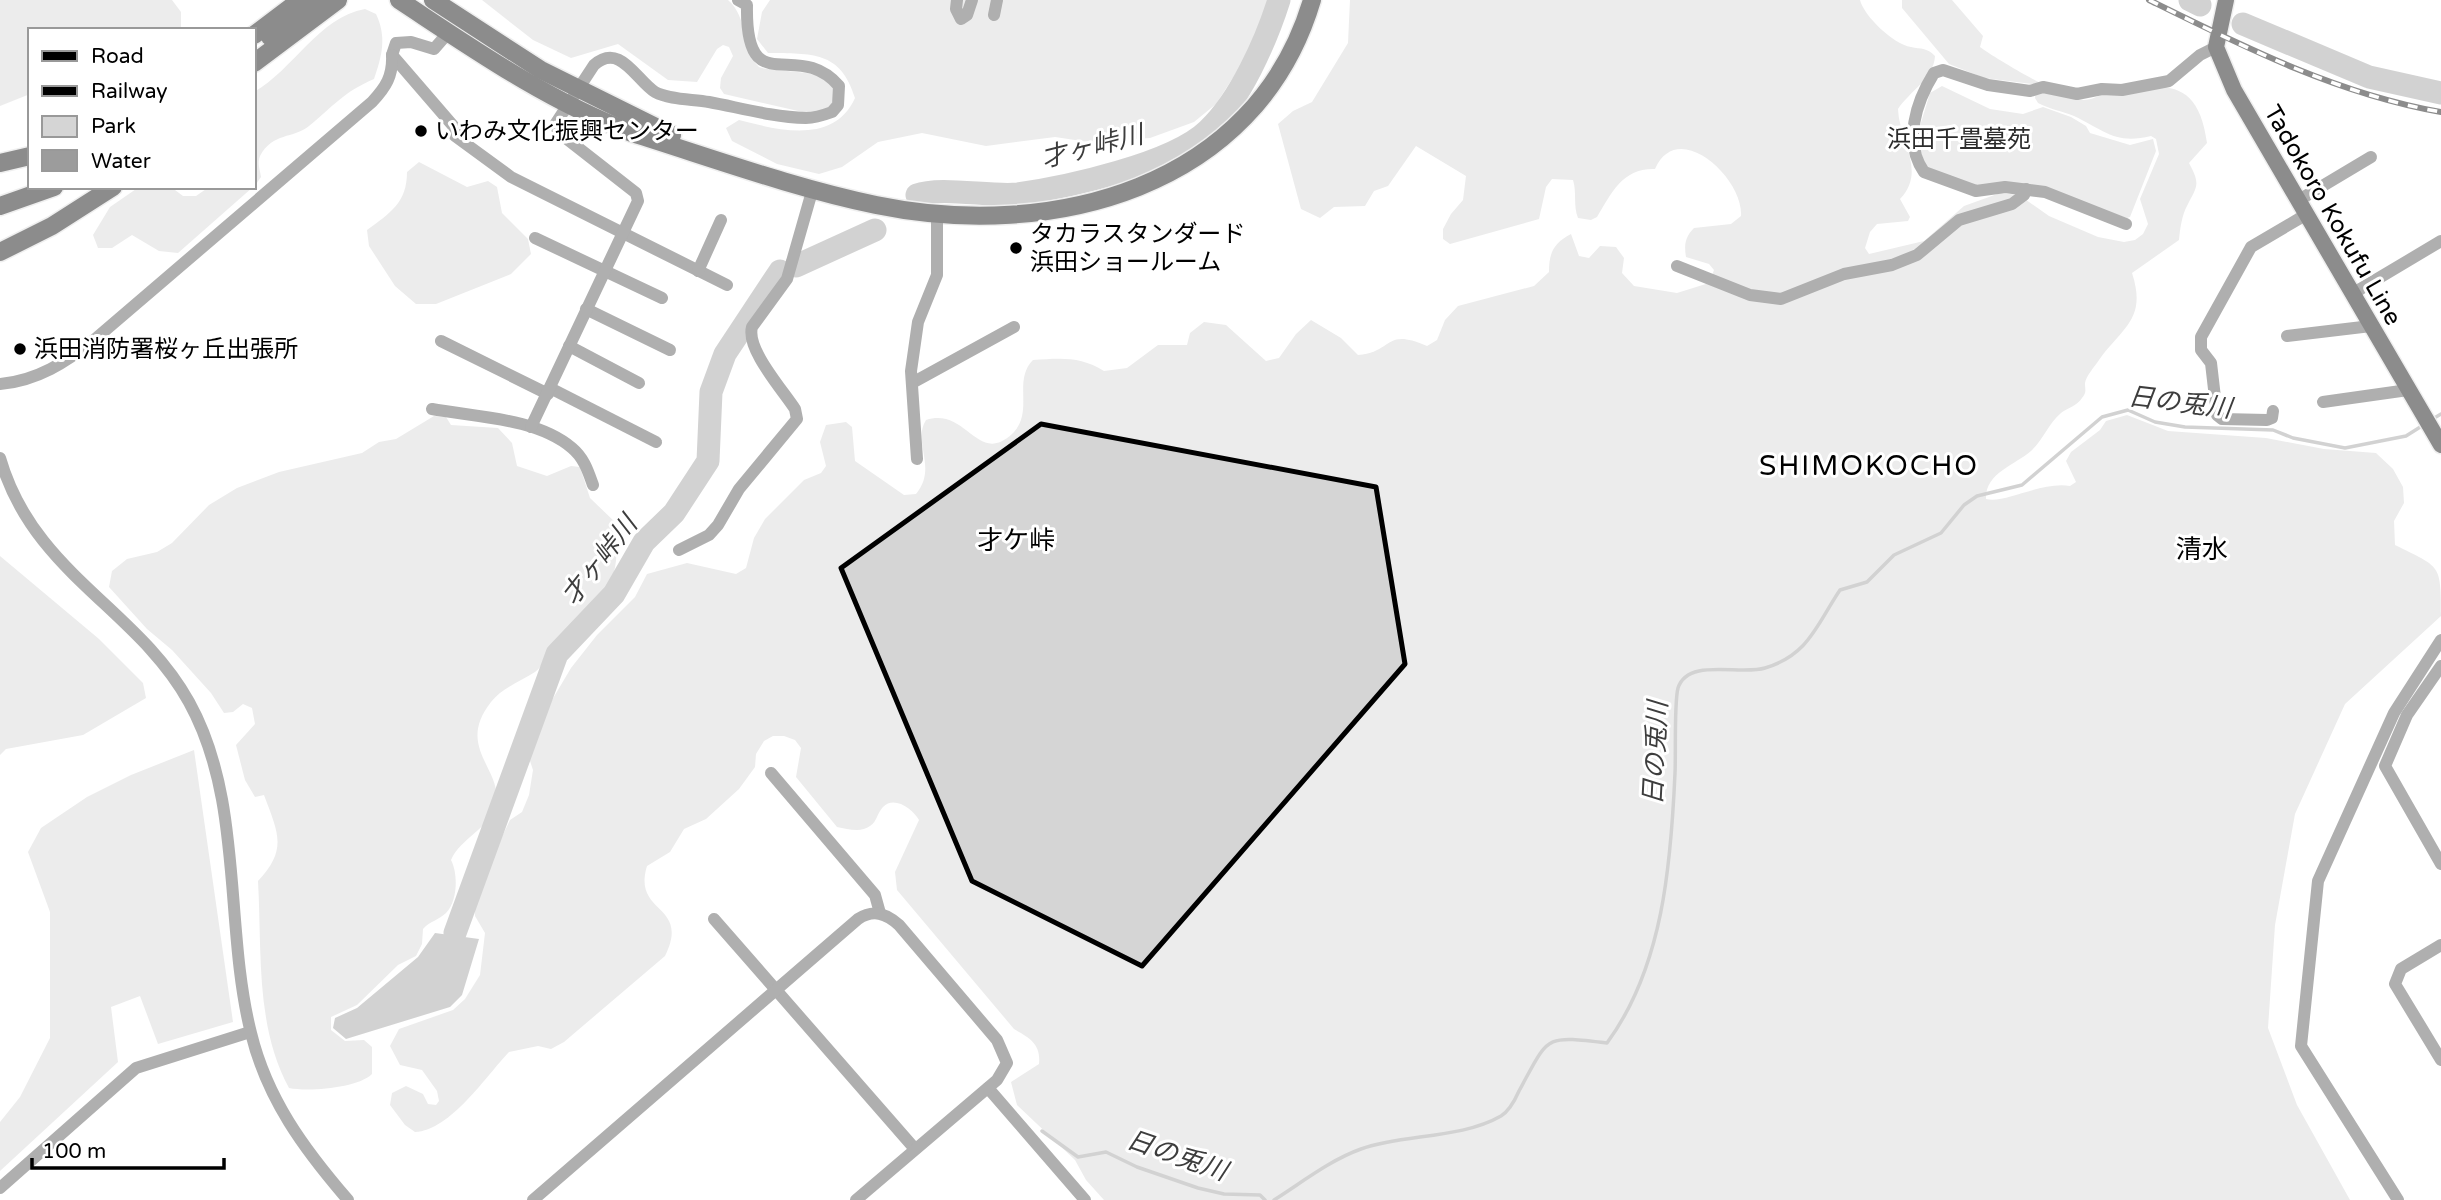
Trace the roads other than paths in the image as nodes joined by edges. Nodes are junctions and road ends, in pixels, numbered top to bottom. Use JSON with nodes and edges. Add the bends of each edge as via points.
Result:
{"nodes":[{"id":1,"x":298,"y":0,"type":"edge"},
{"id":2,"x":399,"y":0,"type":"edge"},
{"id":3,"x":433,"y":0,"type":"edge"},
{"id":4,"x":957,"y":0,"type":"edge"},
{"id":5,"x":972,"y":0,"type":"edge"},
{"id":6,"x":997,"y":0,"type":"edge"},
{"id":7,"x":1312,"y":0,"type":"edge"},
{"id":8,"x":745,"y":2,"type":"edge"},
{"id":9,"x":2221,"y":2,"type":"edge"},
{"id":10,"x":327,"y":4,"type":"edge"},
{"id":11,"x":994,"y":15,"type":"dead end"},
{"id":12,"x":256,"y":32,"type":"edge"},
{"id":13,"x":448,"y":33,"type":"junction"},
{"id":14,"x":2216,"y":47,"type":"junction"},
{"id":15,"x":256,"y":49,"type":"edge"},
{"id":16,"x":392,"y":55,"type":"junction"},
{"id":17,"x":256,"y":61,"type":"edge"},
{"id":18,"x":256,"y":75,"type":"edge"},
{"id":19,"x":576,"y":88,"type":"junction"},
{"id":20,"x":566,"y":105,"type":"junction"},
{"id":21,"x":28,"y":156,"type":"edge"},
{"id":22,"x":2371,"y":157,"type":"dead end"},
{"id":23,"x":0,"y":163,"type":"edge"},
{"id":24,"x":736,"y":164,"type":"junction"},
{"id":25,"x":813,"y":188,"type":"junction"},
{"id":26,"x":48,"y":189,"type":"edge"},
{"id":27,"x":110,"y":189,"type":"edge"},
{"id":28,"x":2026,"y":189,"type":"junction"},
{"id":29,"x":0,"y":206,"type":"edge"},
{"id":30,"x":2303,"y":207,"type":"junction"},
{"id":31,"x":937,"y":214,"type":"junction"},
{"id":32,"x":721,"y":220,"type":"dead end"},
{"id":33,"x":2126,"y":224,"type":"dead end"},
{"id":34,"x":623,"y":233,"type":"junction"},
{"id":35,"x":535,"y":238,"type":"dead end"},
{"id":36,"x":2441,"y":241,"type":"edge"},
{"id":37,"x":0,"y":252,"type":"edge"},
{"id":38,"x":1677,"y":266,"type":"dead end"},
{"id":39,"x":604,"y":271,"type":"junction"},
{"id":40,"x":698,"y":271,"type":"junction"},
{"id":41,"x":727,"y":285,"type":"dead end"},
{"id":42,"x":2352,"y":294,"type":"junction"},
{"id":43,"x":662,"y":298,"type":"dead end"},
{"id":44,"x":586,"y":309,"type":"junction"},
{"id":45,"x":2371,"y":326,"type":"junction"},
{"id":46,"x":1014,"y":327,"type":"dead end"},
{"id":47,"x":2287,"y":336,"type":"dead end"},
{"id":48,"x":442,"y":341,"type":"dead end"},
{"id":49,"x":569,"y":346,"type":"junction"},
{"id":50,"x":670,"y":350,"type":"dead end"},
{"id":51,"x":639,"y":383,"type":"dead end"},
{"id":52,"x":912,"y":383,"type":"junction"},
{"id":53,"x":0,"y":384,"type":"edge"},
{"id":54,"x":2408,"y":390,"type":"junction"},
{"id":55,"x":549,"y":391,"type":"junction"},
{"id":56,"x":2323,"y":402,"type":"dead end"},
{"id":57,"x":432,"y":410,"type":"dead end"},
{"id":58,"x":2273,"y":411,"type":"dead end"},
{"id":59,"x":531,"y":427,"type":"junction"},
{"id":60,"x":2434,"y":430,"type":"edge"},
{"id":61,"x":656,"y":442,"type":"dead end"},
{"id":62,"x":0,"y":458,"type":"edge"},
{"id":63,"x":917,"y":459,"type":"dead end"},
{"id":64,"x":593,"y":485,"type":"dead end"},
{"id":65,"x":679,"y":550,"type":"dead end"},
{"id":66,"x":2441,"y":640,"type":"edge"},
{"id":67,"x":2441,"y":669,"type":"edge"},
{"id":68,"x":771,"y":773,"type":"dead end"},
{"id":69,"x":2441,"y":864,"type":"edge"},
{"id":70,"x":880,"y":913,"type":"junction"},
{"id":71,"x":714,"y":919,"type":"dead end"},
{"id":72,"x":2441,"y":945,"type":"edge"},
{"id":73,"x":777,"y":989,"type":"junction"},
{"id":74,"x":250,"y":1032,"type":"junction"},
{"id":75,"x":2441,"y":1060,"type":"edge"},
{"id":76,"x":988,"y":1088,"type":"junction"},
{"id":77,"x":915,"y":1149,"type":"junction"},
{"id":78,"x":0,"y":1188,"type":"edge"},
{"id":79,"x":348,"y":1200,"type":"edge"},
{"id":80,"x":533,"y":1200,"type":"edge"},
{"id":81,"x":856,"y":1200,"type":"edge"},
{"id":82,"x":1085,"y":1200,"type":"edge"},
{"id":83,"x":2398,"y":1200,"type":"edge"}],
"edges":[{"from":1,"to":12,"type":"highway"},
{"from":2,"to":13,"type":"highway"},
{"from":3,"to":19,"type":"highway"},
{"from":4,"to":5,"type":"street","via":[[961,19]]},
{"from":6,"to":11,"type":"street"},
{"from":7,"to":31,"type":"highway","via":[[1289,56],[1265,93],[1223,138],[1163,177],[1069,208],[986,216]]},
{"from":8,"to":19,"type":"street","via":[[747,34],[757,58],[767,64],[806,66],[833,79],[840,94],[832,112],[792,117],[661,94],[630,66],[613,58],[600,60]]},
{"from":9,"to":14,"type":"main road"},
{"from":10,"to":15,"type":"highway"},
{"from":10,"to":17,"type":"highway"},
{"from":10,"to":18,"type":"highway"},
{"from":13,"to":16,"type":"street","via":[[434,49],[396,43]]},
{"from":13,"to":20,"type":"highway"},
{"from":14,"to":28,"type":"street","via":[[2169,82],[2122,90],[2077,93],[2043,87],[2030,92],[1943,70],[1934,73],[1924,89],[1912,133],[1912,145],[1924,172],[1976,191]]},
{"from":14,"to":30,"type":"main road","name":"Tadokoro Kokufu Line","via":[[2234,90]]},
{"from":16,"to":34,"type":"street","via":[[455,128],[455,136],[511,177]]},
{"from":16,"to":53,"type":"street","via":[[389,79],[372,102],[94,340],[53,369]]},
{"from":19,"to":20,"type":"street"},
{"from":19,"to":24,"type":"highway"},
{"from":20,"to":24,"type":"highway","via":[[632,133]]},
{"from":20,"to":34,"type":"street","via":[[556,122],[558,132],[636,193],[638,201]]},
{"from":21,"to":23,"type":"highway"},
{"from":22,"to":30,"type":"street"},
{"from":24,"to":25,"type":"highway"},
{"from":25,"to":31,"type":"highway"},
{"from":25,"to":65,"type":"street","via":[[787,279],[750,334],[757,354],[795,409],[797,419],[739,489],[718,526]]},
{"from":26,"to":29,"type":"highway"},
{"from":27,"to":37,"type":"highway"},
{"from":28,"to":33,"type":"street"},
{"from":28,"to":38,"type":"street","via":[[2011,204],[1959,220],[1917,255],[1781,299],[1750,295]]},
{"from":30,"to":42,"type":"main road","name":"Tadokoro Kokufu Line"},
{"from":30,"to":58,"type":"street","via":[[2251,247],[2201,337],[2201,350],[2211,363],[2217,415],[2267,420]]},
{"from":31,"to":52,"type":"street","via":[[937,275],[918,322]]},
{"from":32,"to":40,"type":"street"},
{"from":34,"to":39,"type":"street"},
{"from":34,"to":40,"type":"street"},
{"from":35,"to":39,"type":"street"},
{"from":36,"to":42,"type":"street"},
{"from":39,"to":43,"type":"street"},
{"from":39,"to":44,"type":"street"},
{"from":40,"to":41,"type":"street"},
{"from":42,"to":45,"type":"main road","name":"Tadokoro Kokufu Line"},
{"from":44,"to":49,"type":"street"},
{"from":44,"to":50,"type":"street"},
{"from":45,"to":47,"type":"street"},
{"from":45,"to":54,"type":"main road","name":"Tadokoro Kokufu Line"},
{"from":46,"to":52,"type":"street"},
{"from":48,"to":55,"type":"street"},
{"from":49,"to":51,"type":"street"},
{"from":49,"to":55,"type":"street"},
{"from":52,"to":63,"type":"street"},
{"from":54,"to":56,"type":"street"},
{"from":54,"to":60,"type":"main road","name":"Tadokoro Kokufu Line"},
{"from":55,"to":59,"type":"street"},
{"from":55,"to":61,"type":"street"},
{"from":57,"to":59,"type":"street"},
{"from":59,"to":64,"type":"street","via":[[573,449],[585,463]]},
{"from":62,"to":74,"type":"street","via":[[15,494],[51,553],[172,675],[202,730],[222,811]]},
{"from":66,"to":83,"type":"street","via":[[2394,713],[2318,881],[2301,1046]]},
{"from":67,"to":69,"type":"street","via":[[2407,715],[2385,766]]},
{"from":68,"to":70,"type":"street","via":[[875,895]]},
{"from":70,"to":73,"type":"street","via":[[858,919]]},
{"from":70,"to":76,"type":"street","via":[[899,925],[1003,1047],[1007,1063]]},
{"from":71,"to":73,"type":"street"},
{"from":72,"to":75,"type":"street","via":[[2400,970],[2395,984]]},
{"from":73,"to":77,"type":"street"},
{"from":73,"to":80,"type":"street"},
{"from":74,"to":78,"type":"street","via":[[136,1068]]},
{"from":74,"to":79,"type":"street","via":[[285,1119]]},
{"from":76,"to":77,"type":"street"},
{"from":76,"to":82,"type":"street"},
{"from":77,"to":81,"type":"street"}]}
